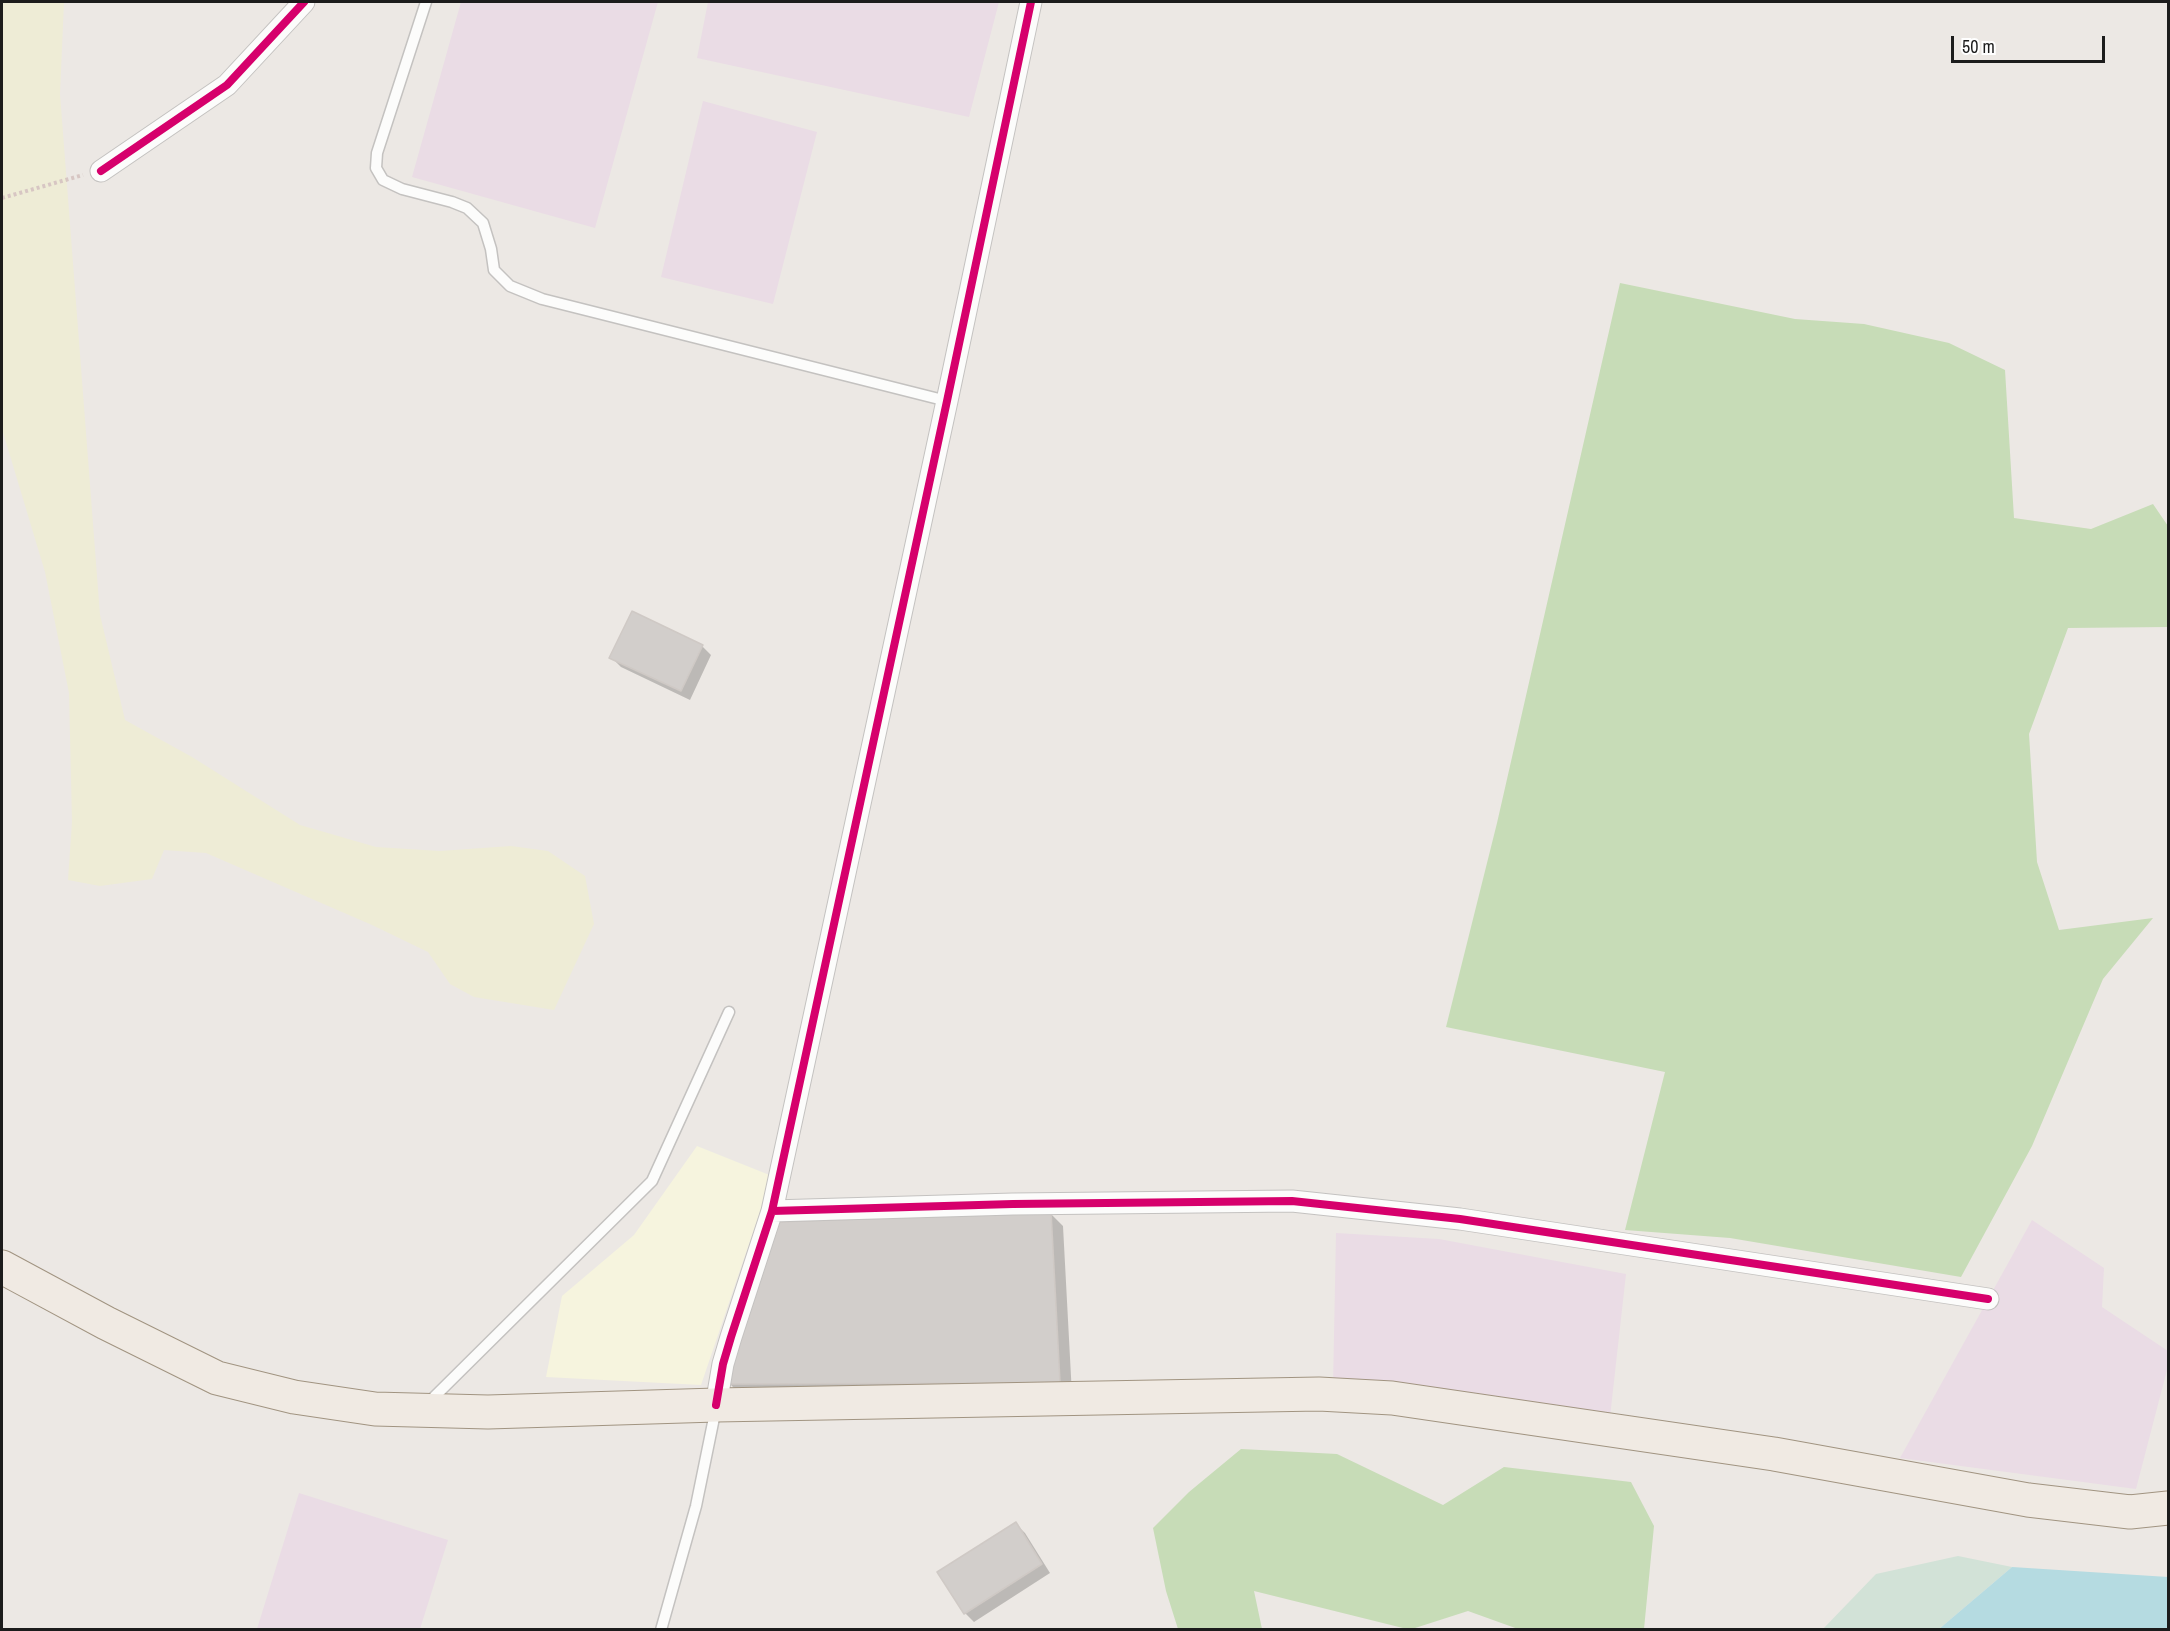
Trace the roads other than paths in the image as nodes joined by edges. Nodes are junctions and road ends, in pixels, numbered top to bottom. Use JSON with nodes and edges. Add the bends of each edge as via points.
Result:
{"nodes":[{"id":1,"x":304,"y":2,"type":"edge"},
{"id":2,"x":426,"y":2,"type":"edge"},
{"id":3,"x":1031,"y":2,"type":"edge"},
{"id":4,"x":101,"y":171,"type":"road end"},
{"id":5,"x":947,"y":401,"type":"junction"},
{"id":6,"x":729,"y":1012,"type":"dead end"},
{"id":7,"x":772,"y":1211,"type":"junction"},
{"id":8,"x":2,"y":1267,"type":"edge"},
{"id":9,"x":1988,"y":1299,"type":"dead end"},
{"id":10,"x":716,"y":1405,"type":"junction"},
{"id":11,"x":421,"y":1410,"type":"junction"},
{"id":12,"x":2169,"y":1508,"type":"edge"},
{"id":13,"x":2130,"y":1512,"type":"junction"},
{"id":14,"x":2169,"y":1531,"type":"edge"},
{"id":15,"x":661,"y":1629,"type":"edge"}],
"edges":[{"from":1,"to":4,"type":"street","via":[[227,85]]},
{"from":2,"to":5,"type":"lane","via":[[377,153],[376,168],[383,180],[402,189],[467,208],[483,223],[494,270],[510,286],[542,299]]},
{"from":3,"to":5,"type":"street"},
{"from":5,"to":7,"type":"street"},
{"from":6,"to":11,"type":"lane","via":[[652,1181]]},
{"from":7,"to":9,"type":"street","via":[[1292,1201],[1460,1219]]},
{"from":7,"to":10,"type":"street","via":[[723,1364]]},
{"from":8,"to":11,"type":"main road","via":[[217,1378],[294,1397],[375,1409]]},
{"from":10,"to":11,"type":"main road","via":[[488,1412]]},
{"from":10,"to":13,"type":"main road","via":[[1319,1394],[1392,1398],[1774,1454],[2028,1500]]},
{"from":10,"to":15,"type":"lane","via":[[696,1506]]},
{"from":12,"to":13,"type":"main road"},
{"from":13,"to":14,"type":"main road"}]}
